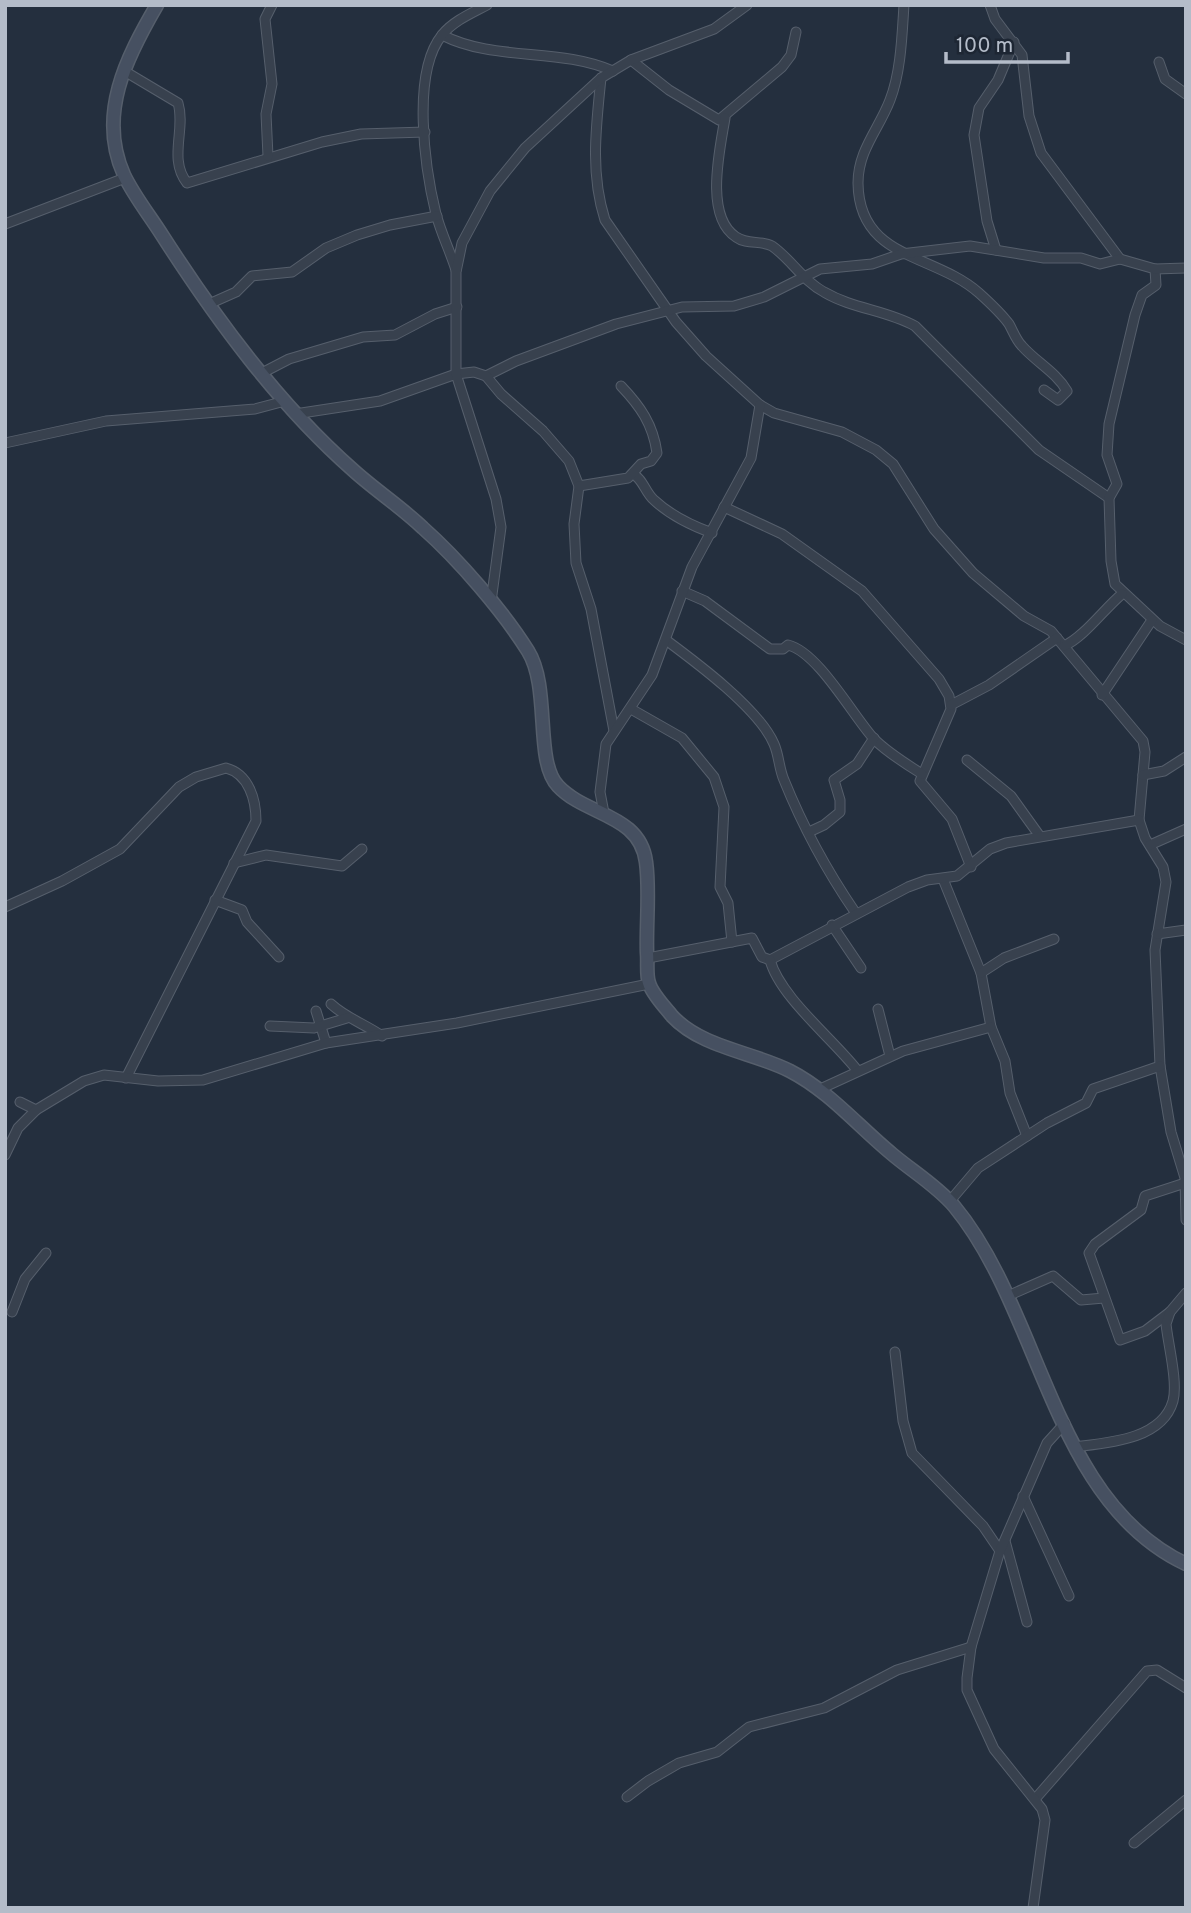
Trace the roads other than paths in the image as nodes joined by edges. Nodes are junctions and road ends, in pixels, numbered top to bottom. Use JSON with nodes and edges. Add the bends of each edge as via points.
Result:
{"nodes":[{"id":1,"x":157,"y":5,"type":"edge"},
{"id":2,"x":272,"y":5,"type":"edge"},
{"id":3,"x":487,"y":5,"type":"edge"},
{"id":4,"x":747,"y":5,"type":"edge"},
{"id":5,"x":904,"y":5,"type":"edge"},
{"id":6,"x":990,"y":5,"type":"edge"},
{"id":7,"x":796,"y":32,"type":"dead end"},
{"id":8,"x":442,"y":35,"type":"junction"},
{"id":9,"x":1014,"y":42,"type":"junction"},
{"id":10,"x":631,"y":60,"type":"junction"},
{"id":11,"x":1159,"y":62,"type":"dead end"},
{"id":12,"x":613,"y":71,"type":"junction"},
{"id":13,"x":126,"y":72,"type":"junction"},
{"id":14,"x":601,"y":78,"type":"junction"},
{"id":15,"x":1186,"y":94,"type":"edge"},
{"id":16,"x":725,"y":118,"type":"junction"},
{"id":17,"x":425,"y":132,"type":"junction"},
{"id":18,"x":268,"y":156,"type":"junction"},
{"id":19,"x":125,"y":178,"type":"junction"},
{"id":20,"x":437,"y":216,"type":"junction"},
{"id":21,"x":5,"y":224,"type":"edge"},
{"id":22,"x":996,"y":250,"type":"junction"},
{"id":23,"x":901,"y":254,"type":"junction"},
{"id":24,"x":1120,"y":259,"type":"junction"},
{"id":25,"x":1186,"y":268,"type":"edge"},
{"id":26,"x":1155,"y":269,"type":"junction"},
{"id":27,"x":456,"y":272,"type":"junction"},
{"id":28,"x":804,"y":278,"type":"junction"},
{"id":29,"x":209,"y":304,"type":"junction"},
{"id":30,"x":457,"y":307,"type":"junction"},
{"id":31,"x":670,"y":310,"type":"junction"},
{"id":32,"x":262,"y":373,"type":"junction"},
{"id":33,"x":456,"y":374,"type":"junction"},
{"id":34,"x":486,"y":376,"type":"junction"},
{"id":35,"x":621,"y":386,"type":"dead end"},
{"id":36,"x":1044,"y":390,"type":"dead end"},
{"id":37,"x":285,"y":401,"type":"junction"},
{"id":38,"x":761,"y":405,"type":"junction"},
{"id":39,"x":295,"y":414,"type":"junction"},
{"id":40,"x":5,"y":443,"type":"edge"},
{"id":41,"x":633,"y":474,"type":"junction"},
{"id":42,"x":579,"y":486,"type":"junction"},
{"id":43,"x":1109,"y":498,"type":"junction"},
{"id":44,"x":724,"y":507,"type":"junction"},
{"id":45,"x":712,"y":533,"type":"junction"},
{"id":46,"x":682,"y":591,"type":"junction"},
{"id":47,"x":1122,"y":594,"type":"junction"},
{"id":48,"x":491,"y":604,"type":"junction"},
{"id":49,"x":1152,"y":620,"type":"junction"},
{"id":50,"x":1057,"y":638,"type":"junction"},
{"id":51,"x":666,"y":640,"type":"junction"},
{"id":52,"x":1186,"y":640,"type":"edge"},
{"id":53,"x":1064,"y":646,"type":"junction"},
{"id":54,"x":1102,"y":695,"type":"junction"},
{"id":55,"x":951,"y":705,"type":"junction"},
{"id":56,"x":631,"y":709,"type":"junction"},
{"id":57,"x":614,"y":730,"type":"junction"},
{"id":58,"x":874,"y":738,"type":"junction"},
{"id":59,"x":1186,"y":757,"type":"edge"},
{"id":60,"x":967,"y":760,"type":"dead end"},
{"id":61,"x":922,"y":774,"type":"junction"},
{"id":62,"x":1143,"y":775,"type":"junction"},
{"id":63,"x":604,"y":813,"type":"junction"},
{"id":64,"x":1139,"y":820,"type":"junction"},
{"id":65,"x":1186,"y":829,"type":"edge"},
{"id":66,"x":809,"y":832,"type":"junction"},
{"id":67,"x":1039,"y":835,"type":"junction"},
{"id":68,"x":1150,"y":845,"type":"junction"},
{"id":69,"x":362,"y":849,"type":"dead end"},
{"id":70,"x":234,"y":863,"type":"junction"},
{"id":71,"x":971,"y":867,"type":"junction"},
{"id":72,"x":943,"y":879,"type":"junction"},
{"id":73,"x":215,"y":900,"type":"junction"},
{"id":74,"x":5,"y":906,"type":"edge"},
{"id":75,"x":855,"y":912,"type":"junction"},
{"id":76,"x":832,"y":925,"type":"junction"},
{"id":77,"x":1186,"y":930,"type":"edge"},
{"id":78,"x":1157,"y":934,"type":"junction"},
{"id":79,"x":1054,"y":939,"type":"dead end"},
{"id":80,"x":732,"y":942,"type":"junction"},
{"id":81,"x":279,"y":957,"type":"dead end"},
{"id":82,"x":648,"y":958,"type":"junction"},
{"id":83,"x":770,"y":960,"type":"junction"},
{"id":84,"x":861,"y":968,"type":"dead end"},
{"id":85,"x":981,"y":973,"type":"junction"},
{"id":86,"x":649,"y":985,"type":"junction"},
{"id":87,"x":331,"y":1004,"type":"dead end"},
{"id":88,"x":878,"y":1009,"type":"dead end"},
{"id":89,"x":316,"y":1011,"type":"dead end"},
{"id":90,"x":347,"y":1018,"type":"junction"},
{"id":91,"x":270,"y":1026,"type":"dead end"},
{"id":92,"x":321,"y":1027,"type":"junction"},
{"id":93,"x":991,"y":1027,"type":"junction"},
{"id":94,"x":382,"y":1036,"type":"junction"},
{"id":95,"x":326,"y":1043,"type":"junction"},
{"id":96,"x":890,"y":1056,"type":"junction"},
{"id":97,"x":1160,"y":1066,"type":"junction"},
{"id":98,"x":857,"y":1070,"type":"junction"},
{"id":99,"x":126,"y":1078,"type":"junction"},
{"id":100,"x":818,"y":1090,"type":"junction"},
{"id":101,"x":20,"y":1102,"type":"dead end"},
{"id":102,"x":36,"y":1110,"type":"junction"},
{"id":103,"x":1027,"y":1136,"type":"junction"},
{"id":104,"x":5,"y":1155,"type":"edge"},
{"id":105,"x":1185,"y":1183,"type":"edge"},
{"id":106,"x":950,"y":1202,"type":"junction"},
{"id":107,"x":1186,"y":1220,"type":"edge"},
{"id":108,"x":46,"y":1252,"type":"dead end"},
{"id":109,"x":1186,"y":1293,"type":"edge"},
{"id":110,"x":1010,"y":1295,"type":"junction"},
{"id":111,"x":1104,"y":1298,"type":"junction"},
{"id":112,"x":12,"y":1312,"type":"dead end"},
{"id":113,"x":1170,"y":1312,"type":"junction"},
{"id":114,"x":895,"y":1352,"type":"dead end"},
{"id":115,"x":1065,"y":1423,"type":"junction"},
{"id":116,"x":1074,"y":1447,"type":"junction"},
{"id":117,"x":1023,"y":1496,"type":"junction"},
{"id":118,"x":1005,"y":1539,"type":"junction"},
{"id":119,"x":1000,"y":1551,"type":"junction"},
{"id":120,"x":1186,"y":1564,"type":"edge"},
{"id":121,"x":1069,"y":1596,"type":"dead end"},
{"id":122,"x":1027,"y":1622,"type":"dead end"},
{"id":123,"x":971,"y":1647,"type":"junction"},
{"id":124,"x":1186,"y":1688,"type":"edge"},
{"id":125,"x":627,"y":1797,"type":"dead end"},
{"id":126,"x":1036,"y":1798,"type":"junction"},
{"id":127,"x":1186,"y":1800,"type":"edge"},
{"id":128,"x":1134,"y":1843,"type":"dead end"},
{"id":129,"x":1033,"y":1908,"type":"edge"}],
"edges":[{"from":1,"to":13,"type":"main road"},
{"from":2,"to":18,"type":"street","via":[[265,19],[272,84],[266,114]]},
{"from":3,"to":8,"type":"street"},
{"from":4,"to":10,"type":"street","via":[[714,29]]},
{"from":5,"to":23,"type":"street","via":[[890,99],[861,157],[858,183],[866,220],[880,239]]},
{"from":6,"to":9,"type":"street"},
{"from":7,"to":16,"type":"street","via":[[791,55],[782,67]]},
{"from":8,"to":12,"type":"street","via":[[475,47],[580,60]]},
{"from":8,"to":17,"type":"street","via":[[428,66]]},
{"from":9,"to":22,"type":"street","via":[[998,80],[979,108],[974,135]]},
{"from":9,"to":24,"type":"street","via":[[1024,62],[1029,116],[1041,153]]},
{"from":10,"to":12,"type":"street"},
{"from":10,"to":16,"type":"street","via":[[691,104],[719,120]]},
{"from":11,"to":15,"type":"street","via":[[1165,79]]},
{"from":12,"to":14,"type":"street"},
{"from":13,"to":18,"type":"street","via":[[178,103],[176,148],[187,183]]},
{"from":13,"to":19,"type":"main road","via":[[112,113],[112,139]]},
{"from":14,"to":27,"type":"street","via":[[526,148],[490,191],[462,243]]},
{"from":14,"to":31,"type":"street","via":[[594,163],[599,202],[605,220]]},
{"from":16,"to":28,"type":"street","via":[[716,187],[723,222],[736,238],[768,244]]},
{"from":17,"to":18,"type":"street","via":[[362,134]]},
{"from":17,"to":20,"type":"street"},
{"from":19,"to":21,"type":"street"},
{"from":19,"to":29,"type":"main road"},
{"from":20,"to":27,"type":"street"},
{"from":20,"to":29,"type":"street","via":[[357,235],[326,248],[292,272],[252,276],[236,292]]},
{"from":22,"to":23,"type":"street","via":[[970,246]]},
{"from":22,"to":24,"type":"street","via":[[1100,264]]},
{"from":23,"to":28,"type":"street","via":[[872,264],[820,269]]},
{"from":23,"to":36,"type":"street","via":[[938,266],[978,293],[1067,391],[1058,400]]},
{"from":24,"to":26,"type":"street"},
{"from":25,"to":26,"type":"street"},
{"from":26,"to":43,"type":"street","via":[[1156,285],[1142,296],[1132,323],[1109,424],[1107,454],[1117,484]]},
{"from":27,"to":30,"type":"street"},
{"from":28,"to":31,"type":"street","via":[[734,306]]},
{"from":28,"to":43,"type":"street","via":[[826,293],[915,326],[1039,450]]},
{"from":29,"to":32,"type":"main road"},
{"from":30,"to":32,"type":"street","via":[[395,335],[363,337],[289,359]]},
{"from":30,"to":33,"type":"street"},
{"from":31,"to":34,"type":"street","via":[[564,342]]},
{"from":31,"to":38,"type":"street","via":[[706,356]]},
{"from":32,"to":37,"type":"main road"},
{"from":33,"to":34,"type":"street"},
{"from":33,"to":39,"type":"street","via":[[380,401]]},
{"from":33,"to":48,"type":"street","via":[[501,527]]},
{"from":34,"to":42,"type":"street","via":[[559,449]]},
{"from":35,"to":41,"type":"street","via":[[640,406],[657,453]]},
{"from":37,"to":39,"type":"main road"},
{"from":37,"to":40,"type":"street","via":[[256,409],[106,421]]},
{"from":38,"to":44,"type":"street","via":[[751,458]]},
{"from":38,"to":50,"type":"street","via":[[842,432],[876,450],[893,464],[934,529],[973,573]]},
{"from":39,"to":48,"type":"main road","via":[[440,544]]},
{"from":41,"to":42,"type":"street"},
{"from":41,"to":45,"type":"street","via":[[681,520]]},
{"from":42,"to":57,"type":"street","via":[[574,524],[576,563],[591,609]]},
{"from":43,"to":47,"type":"street","via":[[1111,561]]},
{"from":44,"to":45,"type":"street"},
{"from":44,"to":55,"type":"street","via":[[782,534],[862,591],[939,679]]},
{"from":45,"to":46,"type":"street"},
{"from":46,"to":51,"type":"street"},
{"from":46,"to":58,"type":"street","via":[[705,601],[770,649],[788,645],[798,649],[822,671]]},
{"from":47,"to":49,"type":"street"},
{"from":47,"to":53,"type":"street","via":[[1076,640]]},
{"from":48,"to":63,"type":"main road","via":[[528,651],[538,673],[548,768],[555,784]]},
{"from":49,"to":52,"type":"street"},
{"from":49,"to":54,"type":"street"},
{"from":50,"to":53,"type":"street"},
{"from":50,"to":55,"type":"street"},
{"from":51,"to":56,"type":"street"},
{"from":51,"to":66,"type":"street","via":[[719,682],[766,732]]},
{"from":53,"to":54,"type":"street"},
{"from":54,"to":62,"type":"street","via":[[1143,741]]},
{"from":55,"to":61,"type":"street","via":[[946,727]]},
{"from":56,"to":57,"type":"street"},
{"from":56,"to":80,"type":"street","via":[[682,738],[714,777],[724,807],[720,887],[728,903]]},
{"from":57,"to":63,"type":"street","via":[[603,763],[600,792]]},
{"from":58,"to":61,"type":"street"},
{"from":58,"to":66,"type":"street","via":[[857,764],[834,780],[840,812]]},
{"from":59,"to":62,"type":"street","via":[[1164,771]]},
{"from":60,"to":67,"type":"street","via":[[1011,796]]},
{"from":61,"to":71,"type":"street","via":[[921,784],[958,829]]},
{"from":62,"to":64,"type":"street"},
{"from":63,"to":82,"type":"main road","via":[[631,829],[642,844],[647,864]]},
{"from":64,"to":67,"type":"street"},
{"from":64,"to":68,"type":"street"},
{"from":65,"to":68,"type":"street"},
{"from":66,"to":75,"type":"street","via":[[824,866]]},
{"from":67,"to":71,"type":"street","via":[[999,845]]},
{"from":68,"to":78,"type":"street","via":[[1166,882]]},
{"from":69,"to":70,"type":"street","via":[[342,866],[266,855]]},
{"from":70,"to":73,"type":"street"},
{"from":70,"to":74,"type":"street","via":[[256,814],[251,789],[241,776],[226,768],[179,787],[120,849]]},
{"from":71,"to":72,"type":"street"},
{"from":72,"to":75,"type":"street","via":[[927,880]]},
{"from":72,"to":85,"type":"street"},
{"from":73,"to":81,"type":"street","via":[[242,910]]},
{"from":73,"to":99,"type":"street"},
{"from":75,"to":76,"type":"street"},
{"from":76,"to":83,"type":"street"},
{"from":76,"to":84,"type":"street"},
{"from":77,"to":78,"type":"street"},
{"from":78,"to":97,"type":"street"},
{"from":79,"to":85,"type":"street","via":[[1004,958]]},
{"from":80,"to":82,"type":"street"},
{"from":80,"to":83,"type":"street","via":[[752,938],[762,957]]},
{"from":82,"to":86,"type":"main road"},
{"from":83,"to":98,"type":"street","via":[[796,1001]]},
{"from":85,"to":93,"type":"street"},
{"from":86,"to":94,"type":"street"},
{"from":86,"to":100,"type":"main road","via":[[676,1021],[709,1040],[792,1072]]},
{"from":87,"to":90,"type":"street"},
{"from":88,"to":96,"type":"street"},
{"from":89,"to":92,"type":"street"},
{"from":90,"to":92,"type":"street"},
{"from":90,"to":94,"type":"street","via":[[361,1021]]},
{"from":91,"to":92,"type":"street"},
{"from":92,"to":95,"type":"street"},
{"from":93,"to":96,"type":"street"},
{"from":93,"to":103,"type":"street"},
{"from":94,"to":95,"type":"street"},
{"from":95,"to":99,"type":"street","via":[[203,1080]]},
{"from":96,"to":98,"type":"street"},
{"from":97,"to":103,"type":"street","via":[[1093,1089],[1086,1103]]},
{"from":97,"to":105,"type":"street"},
{"from":98,"to":100,"type":"street"},
{"from":99,"to":102,"type":"street","via":[[104,1076],[84,1081]]},
{"from":100,"to":106,"type":"main road"},
{"from":101,"to":102,"type":"street"},
{"from":102,"to":104,"type":"street","via":[[18,1128]]},
{"from":103,"to":106,"type":"street","via":[[978,1168]]},
{"from":105,"to":107,"type":"street"},
{"from":105,"to":111,"type":"street","via":[[1144,1196],[1141,1210],[1091,1248]]},
{"from":106,"to":110,"type":"main road"},
{"from":108,"to":112,"type":"street","via":[[25,1279]]},
{"from":109,"to":113,"type":"street"},
{"from":110,"to":111,"type":"street","via":[[1053,1276],[1081,1300]]},
{"from":110,"to":115,"type":"main road"},
{"from":111,"to":113,"type":"street","via":[[1120,1340],[1145,1331]]},
{"from":113,"to":116,"type":"street","via":[[1166,1324],[1173,1401],[1166,1412],[1140,1435]]},
{"from":114,"to":119,"type":"street","via":[[903,1421],[912,1453],[983,1526]]},
{"from":115,"to":116,"type":"main road"},
{"from":115,"to":117,"type":"street","via":[[1047,1443]]},
{"from":116,"to":120,"type":"main road","via":[[1121,1513],[1159,1551]]},
{"from":117,"to":118,"type":"street"},
{"from":117,"to":121,"type":"street"},
{"from":118,"to":119,"type":"street"},
{"from":118,"to":122,"type":"street"},
{"from":119,"to":123,"type":"street"},
{"from":123,"to":125,"type":"street","via":[[897,1670],[824,1708],[749,1727],[717,1752],[680,1763]]},
{"from":123,"to":126,"type":"street","via":[[967,1678],[972,1701],[994,1749]]},
{"from":124,"to":126,"type":"street","via":[[1157,1670],[1147,1671]]},
{"from":126,"to":129,"type":"street","via":[[1045,1820]]},
{"from":127,"to":128,"type":"street"}]}
